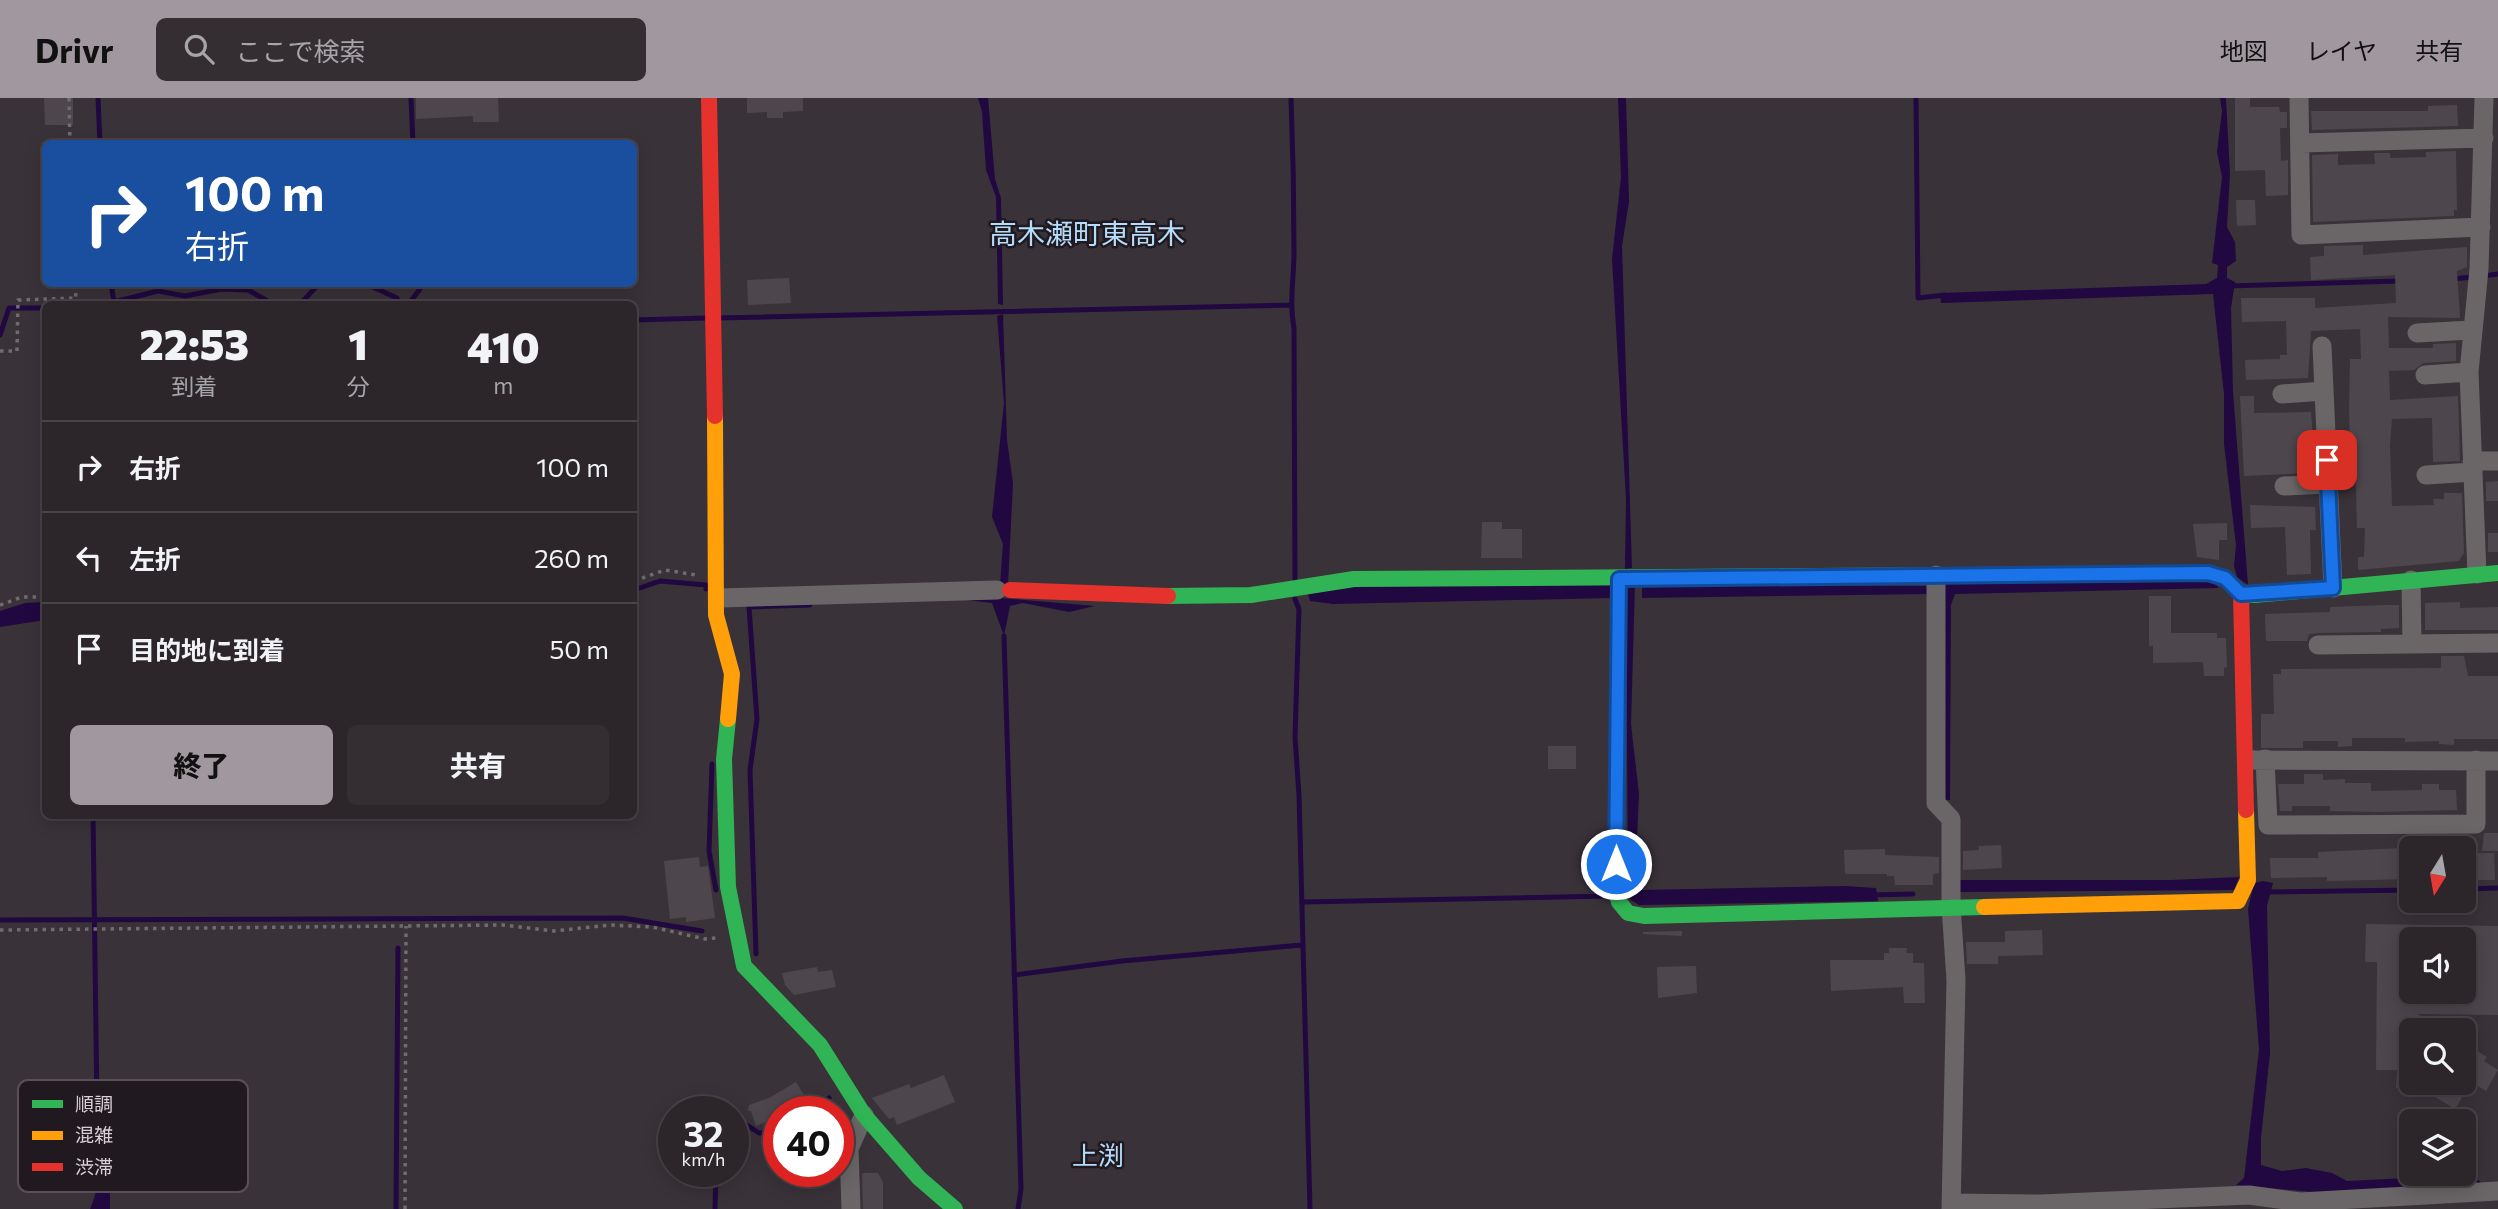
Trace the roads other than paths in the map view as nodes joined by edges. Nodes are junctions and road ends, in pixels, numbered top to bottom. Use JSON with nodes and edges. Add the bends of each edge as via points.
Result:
{"nodes":[{"id":1,"x":709,"y":98,"type":"edge"},
{"id":2,"x":2299,"y":98,"type":"edge"},
{"id":3,"x":2484,"y":98,"type":"edge"},
{"id":4,"x":2484,"y":138,"type":"junction"},
{"id":5,"x":2300,"y":143,"type":"junction"},
{"id":6,"x":2481,"y":227,"type":"junction"},
{"id":7,"x":2471,"y":330,"type":"junction"},
{"id":8,"x":2417,"y":333,"type":"dead end"},
{"id":9,"x":2322,"y":346,"type":"dead end"},
{"id":10,"x":2469,"y":372,"type":"junction"},
{"id":11,"x":2425,"y":375,"type":"dead end"},
{"id":12,"x":2324,"y":391,"type":"junction"},
{"id":13,"x":2282,"y":394,"type":"dead end"},
{"id":14,"x":2498,"y":461,"type":"edge"},
{"id":15,"x":2473,"y":466,"type":"junction"},
{"id":16,"x":2426,"y":475,"type":"dead end"},
{"id":17,"x":2328,"y":484,"type":"junction"},
{"id":18,"x":2284,"y":486,"type":"dead end"},
{"id":19,"x":2498,"y":573,"type":"edge"},
{"id":20,"x":2477,"y":574,"type":"junction"},
{"id":21,"x":1937,"y":575,"type":"junction"},
{"id":22,"x":1627,"y":579,"type":"junction"},
{"id":23,"x":2411,"y":580,"type":"junction"},
{"id":24,"x":719,"y":588,"type":"junction"},
{"id":25,"x":2333,"y":588,"type":"junction"},
{"id":26,"x":1003,"y":590,"type":"joint"},
{"id":27,"x":2248,"y":594,"type":"junction"},
{"id":28,"x":2498,"y":643,"type":"edge"},
{"id":29,"x":2412,"y":644,"type":"junction"},
{"id":30,"x":2318,"y":645,"type":"dead end"},
{"id":31,"x":2245,"y":760,"type":"junction"},
{"id":32,"x":2265,"y":760,"type":"junction"},
{"id":33,"x":2476,"y":760,"type":"junction"},
{"id":34,"x":2498,"y":761,"type":"edge"},
{"id":35,"x":1952,"y":894,"type":"junction"},
{"id":36,"x":864,"y":1115,"type":"junction"},
{"id":37,"x":2498,"y":1191,"type":"edge"},
{"id":38,"x":1951,"y":1206,"type":"edge"},
{"id":39,"x":851,"y":1209,"type":"edge"},
{"id":40,"x":955,"y":1209,"type":"edge"}],
"edges":[{"from":1,"to":24,"type":"street"},
{"from":2,"to":5,"type":"street"},
{"from":3,"to":4,"type":"street"},
{"from":4,"to":5,"type":"street"},
{"from":4,"to":6,"type":"street"},
{"from":5,"to":6,"type":"street","via":[[2301,235]]},
{"from":6,"to":7,"type":"street"},
{"from":7,"to":8,"type":"street"},
{"from":7,"to":10,"type":"street"},
{"from":9,"to":12,"type":"street"},
{"from":10,"to":11,"type":"street"},
{"from":10,"to":15,"type":"street"},
{"from":12,"to":13,"type":"street"},
{"from":12,"to":17,"type":"street"},
{"from":14,"to":15,"type":"street"},
{"from":15,"to":16,"type":"street"},
{"from":15,"to":20,"type":"street"},
{"from":17,"to":18,"type":"street"},
{"from":17,"to":25,"type":"street"},
{"from":19,"to":20,"type":"street"},
{"from":20,"to":23,"type":"street"},
{"from":21,"to":22,"type":"street"},
{"from":21,"to":27,"type":"street","via":[[2208,573]]},
{"from":21,"to":35,"type":"street","via":[[1936,803],[1951,819]]},
{"from":22,"to":26,"type":"street","via":[[1354,579],[1190,597]]},
{"from":22,"to":35,"type":"street","via":[[1618,896],[1628,913],[1644,916]]},
{"from":23,"to":25,"type":"street"},
{"from":23,"to":29,"type":"street"},
{"from":24,"to":26,"type":"street"},
{"from":24,"to":36,"type":"street","via":[[716,615],[732,674],[724,759],[728,887],[744,966],[821,1045]]},
{"from":25,"to":27,"type":"street"},
{"from":27,"to":31,"type":"street"},
{"from":28,"to":29,"type":"street"},
{"from":29,"to":30,"type":"street"},
{"from":31,"to":32,"type":"street"},
{"from":31,"to":35,"type":"street","via":[[2246,886],[2238,901]]},
{"from":32,"to":33,"type":"street"},
{"from":32,"to":33,"type":"street","via":[[2268,825],[2476,824]]},
{"from":33,"to":34,"type":"street"},
{"from":35,"to":38,"type":"street","via":[[1956,980]]},
{"from":36,"to":39,"type":"street","via":[[849,1149]]},
{"from":36,"to":40,"type":"street","via":[[919,1178]]},
{"from":37,"to":38,"type":"street","via":[[2300,1202],[2249,1195]]}]}
